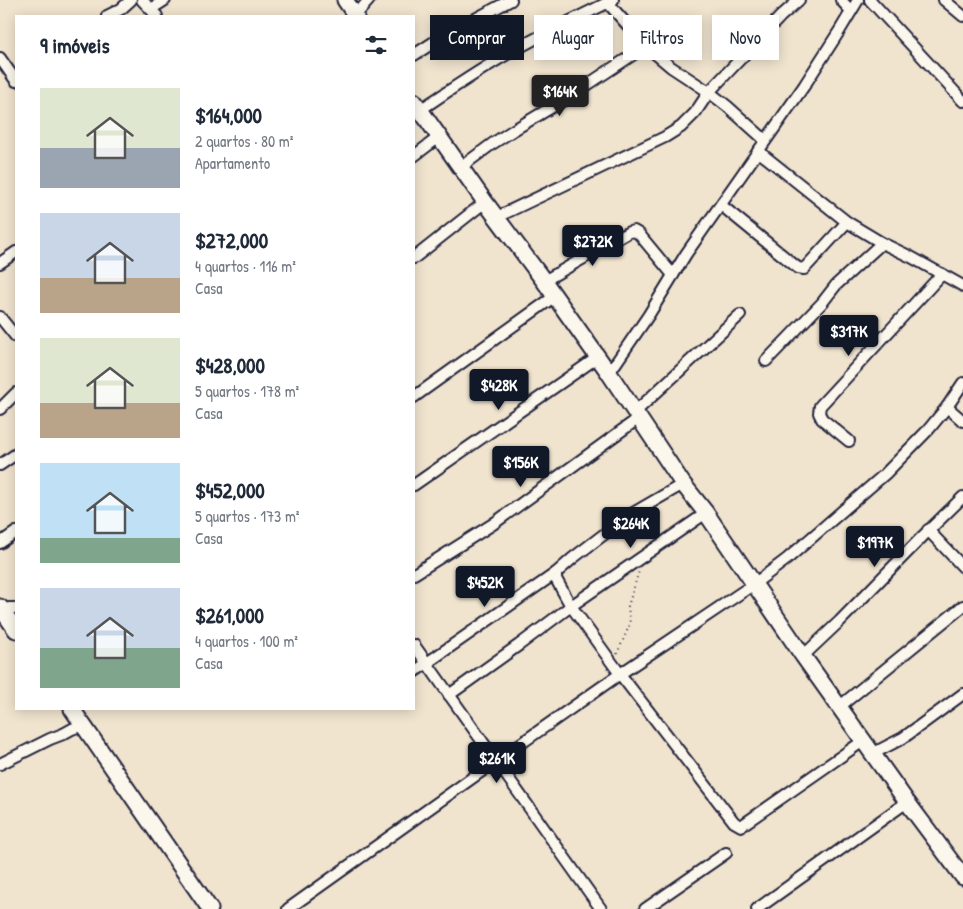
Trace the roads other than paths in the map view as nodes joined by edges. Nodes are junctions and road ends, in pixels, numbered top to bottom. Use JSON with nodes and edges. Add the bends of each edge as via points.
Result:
{"nodes":[{"id":1,"x":131,"y":0,"type":"edge"},
{"id":2,"x":142,"y":0,"type":"edge"},
{"id":3,"x":166,"y":0,"type":"edge"},
{"id":4,"x":346,"y":0,"type":"edge"},
{"id":5,"x":369,"y":0,"type":"edge"},
{"id":6,"x":511,"y":0,"type":"edge"},
{"id":7,"x":800,"y":0,"type":"edge"},
{"id":8,"x":841,"y":0,"type":"edge"},
{"id":9,"x":858,"y":0,"type":"edge"},
{"id":10,"x":870,"y":0,"type":"edge"},
{"id":11,"x":944,"y":0,"type":"edge"},
{"id":12,"x":610,"y":1,"type":"edge"},
{"id":13,"x":851,"y":11,"type":"junction"},
{"id":14,"x":154,"y":13,"type":"edge"},
{"id":15,"x":108,"y":15,"type":"edge"},
{"id":16,"x":355,"y":15,"type":"edge"},
{"id":17,"x":357,"y":15,"type":"edge"},
{"id":18,"x":963,"y":16,"type":"edge"},
{"id":19,"x":623,"y":17,"type":"edge"},
{"id":20,"x":415,"y":54,"type":"edge"},
{"id":21,"x":0,"y":58,"type":"edge"},
{"id":22,"x":625,"y":60,"type":"edge"},
{"id":23,"x":663,"y":60,"type":"edge"},
{"id":24,"x":12,"y":68,"type":"edge"},
{"id":25,"x":709,"y":92,"type":"junction"},
{"id":26,"x":963,"y":101,"type":"edge"},
{"id":27,"x":417,"y":106,"type":"edge"},
{"id":28,"x":439,"y":137,"type":"junction"},
{"id":29,"x":765,"y":140,"type":"junction"},
{"id":30,"x":758,"y":151,"type":"junction"},
{"id":31,"x":415,"y":155,"type":"edge"},
{"id":32,"x":461,"y":167,"type":"junction"},
{"id":33,"x":485,"y":202,"type":"junction"},
{"id":34,"x":721,"y":205,"type":"junction"},
{"id":35,"x":497,"y":217,"type":"junction"},
{"id":36,"x":847,"y":222,"type":"junction"},
{"id":37,"x":882,"y":243,"type":"junction"},
{"id":38,"x":15,"y":253,"type":"edge"},
{"id":39,"x":415,"y":257,"type":"edge"},
{"id":40,"x":0,"y":263,"type":"edge"},
{"id":41,"x":942,"y":274,"type":"junction"},
{"id":42,"x":673,"y":275,"type":"junction"},
{"id":43,"x":544,"y":280,"type":"junction"},
{"id":44,"x":963,"y":286,"type":"edge"},
{"id":45,"x":555,"y":296,"type":"junction"},
{"id":46,"x":740,"y":315,"type":"dead end"},
{"id":47,"x":0,"y":318,"type":"edge"},
{"id":48,"x":15,"y":336,"type":"edge"},
{"id":49,"x":598,"y":357,"type":"junction"},
{"id":50,"x":766,"y":361,"type":"dead end"},
{"id":51,"x":609,"y":373,"type":"junction"},
{"id":52,"x":963,"y":383,"type":"edge"},
{"id":53,"x":15,"y":395,"type":"edge"},
{"id":54,"x":415,"y":396,"type":"edge"},
{"id":55,"x":947,"y":407,"type":"junction"},
{"id":56,"x":0,"y":409,"type":"edge"},
{"id":57,"x":637,"y":415,"type":"junction"},
{"id":58,"x":963,"y":421,"type":"edge"},
{"id":59,"x":849,"y":441,"type":"dead end"},
{"id":60,"x":15,"y":455,"type":"edge"},
{"id":61,"x":0,"y":465,"type":"edge"},
{"id":62,"x":415,"y":484,"type":"edge"},
{"id":63,"x":683,"y":484,"type":"junction"},
{"id":64,"x":963,"y":497,"type":"edge"},
{"id":65,"x":706,"y":513,"type":"junction"},
{"id":66,"x":928,"y":530,"type":"junction"},
{"id":67,"x":15,"y":533,"type":"edge"},
{"id":68,"x":0,"y":543,"type":"edge"},
{"id":69,"x":963,"y":567,"type":"edge"},
{"id":70,"x":415,"y":573,"type":"edge"},
{"id":71,"x":556,"y":573,"type":"junction"},
{"id":72,"x":754,"y":584,"type":"junction"},
{"id":73,"x":572,"y":606,"type":"junction"},
{"id":74,"x":963,"y":606,"type":"edge"},
{"id":75,"x":6,"y":609,"type":"edge"},
{"id":76,"x":15,"y":628,"type":"edge"},
{"id":77,"x":415,"y":646,"type":"edge"},
{"id":78,"x":803,"y":656,"type":"junction"},
{"id":79,"x":426,"y":663,"type":"junction"},
{"id":80,"x":415,"y":671,"type":"edge"},
{"id":81,"x":620,"y":674,"type":"junction"},
{"id":82,"x":963,"y":694,"type":"edge"},
{"id":83,"x":449,"y":695,"type":"junction"},
{"id":84,"x":839,"y":707,"type":"junction"},
{"id":85,"x":73,"y":710,"type":"edge"},
{"id":86,"x":83,"y":725,"type":"junction"},
{"id":87,"x":863,"y":741,"type":"junction"},
{"id":88,"x":872,"y":754,"type":"junction"},
{"id":89,"x":496,"y":761,"type":"junction"},
{"id":90,"x":0,"y":764,"type":"edge"},
{"id":91,"x":907,"y":802,"type":"junction"},
{"id":92,"x":726,"y":852,"type":"dead end"},
{"id":93,"x":963,"y":877,"type":"edge"},
{"id":94,"x":210,"y":909,"type":"edge"},
{"id":95,"x":288,"y":909,"type":"edge"},
{"id":96,"x":600,"y":909,"type":"edge"},
{"id":97,"x":645,"y":909,"type":"edge"},
{"id":98,"x":758,"y":909,"type":"edge"}],
"edges":[{"from":1,"to":15,"type":"street"},
{"from":2,"to":14,"type":"street"},
{"from":3,"to":14,"type":"street"},
{"from":4,"to":16,"type":"street"},
{"from":5,"to":17,"type":"street"},
{"from":6,"to":20,"type":"street","via":[[444,35]]},
{"from":7,"to":25,"type":"street"},
{"from":8,"to":13,"type":"street"},
{"from":9,"to":13,"type":"street"},
{"from":10,"to":26,"type":"street"},
{"from":11,"to":18,"type":"street"},
{"from":12,"to":19,"type":"street"},
{"from":12,"to":27,"type":"street","via":[[511,52]]},
{"from":13,"to":29,"type":"street"},
{"from":21,"to":24,"type":"street"},
{"from":22,"to":32,"type":"street"},
{"from":23,"to":25,"type":"street"},
{"from":25,"to":29,"type":"street"},
{"from":25,"to":35,"type":"street","via":[[695,113],[665,137]]},
{"from":27,"to":28,"type":"street"},
{"from":28,"to":31,"type":"street"},
{"from":28,"to":32,"type":"street"},
{"from":29,"to":30,"type":"street"},
{"from":30,"to":34,"type":"street"},
{"from":30,"to":36,"type":"street"},
{"from":32,"to":33,"type":"street"},
{"from":33,"to":35,"type":"street"},
{"from":33,"to":39,"type":"street"},
{"from":34,"to":36,"type":"street","via":[[798,268],[804,269]]},
{"from":34,"to":42,"type":"street"},
{"from":35,"to":43,"type":"street"},
{"from":36,"to":37,"type":"street"},
{"from":37,"to":41,"type":"street"},
{"from":37,"to":50,"type":"street","via":[[836,285]]},
{"from":38,"to":40,"type":"street"},
{"from":41,"to":44,"type":"street"},
{"from":41,"to":59,"type":"street","via":[[820,406],[822,419]]},
{"from":42,"to":43,"type":"street","via":[[634,231]]},
{"from":42,"to":51,"type":"street"},
{"from":43,"to":45,"type":"street"},
{"from":45,"to":49,"type":"street"},
{"from":45,"to":54,"type":"street"},
{"from":46,"to":57,"type":"street"},
{"from":47,"to":48,"type":"street"},
{"from":49,"to":51,"type":"street"},
{"from":49,"to":62,"type":"street"},
{"from":51,"to":57,"type":"street"},
{"from":52,"to":55,"type":"street"},
{"from":53,"to":56,"type":"street"},
{"from":55,"to":58,"type":"street"},
{"from":55,"to":72,"type":"street","via":[[885,474]]},
{"from":57,"to":63,"type":"street"},
{"from":57,"to":70,"type":"street","via":[[494,524]]},
{"from":60,"to":61,"type":"street"},
{"from":63,"to":65,"type":"street"},
{"from":63,"to":71,"type":"street","via":[[628,516]]},
{"from":64,"to":66,"type":"street"},
{"from":65,"to":72,"type":"street"},
{"from":65,"to":73,"type":"street"},
{"from":66,"to":69,"type":"street"},
{"from":66,"to":78,"type":"street"},
{"from":67,"to":68,"type":"street"},
{"from":71,"to":73,"type":"street","via":[[556,579]]},
{"from":71,"to":79,"type":"street"},
{"from":72,"to":78,"type":"street"},
{"from":72,"to":81,"type":"street"},
{"from":73,"to":81,"type":"street"},
{"from":73,"to":83,"type":"street"},
{"from":74,"to":84,"type":"street"},
{"from":75,"to":76,"type":"street"},
{"from":77,"to":79,"type":"street"},
{"from":78,"to":84,"type":"street"},
{"from":79,"to":80,"type":"street"},
{"from":79,"to":83,"type":"street"},
{"from":81,"to":87,"type":"street","via":[[734,822],[741,826]]},
{"from":81,"to":89,"type":"street"},
{"from":82,"to":88,"type":"street","via":[[903,738]]},
{"from":83,"to":89,"type":"street"},
{"from":84,"to":87,"type":"street"},
{"from":85,"to":86,"type":"street"},
{"from":86,"to":90,"type":"street"},
{"from":86,"to":94,"type":"street"},
{"from":87,"to":88,"type":"street"},
{"from":88,"to":91,"type":"street"},
{"from":89,"to":95,"type":"street"},
{"from":89,"to":96,"type":"street"},
{"from":91,"to":93,"type":"street"},
{"from":91,"to":98,"type":"street"},
{"from":92,"to":97,"type":"street"}]}
